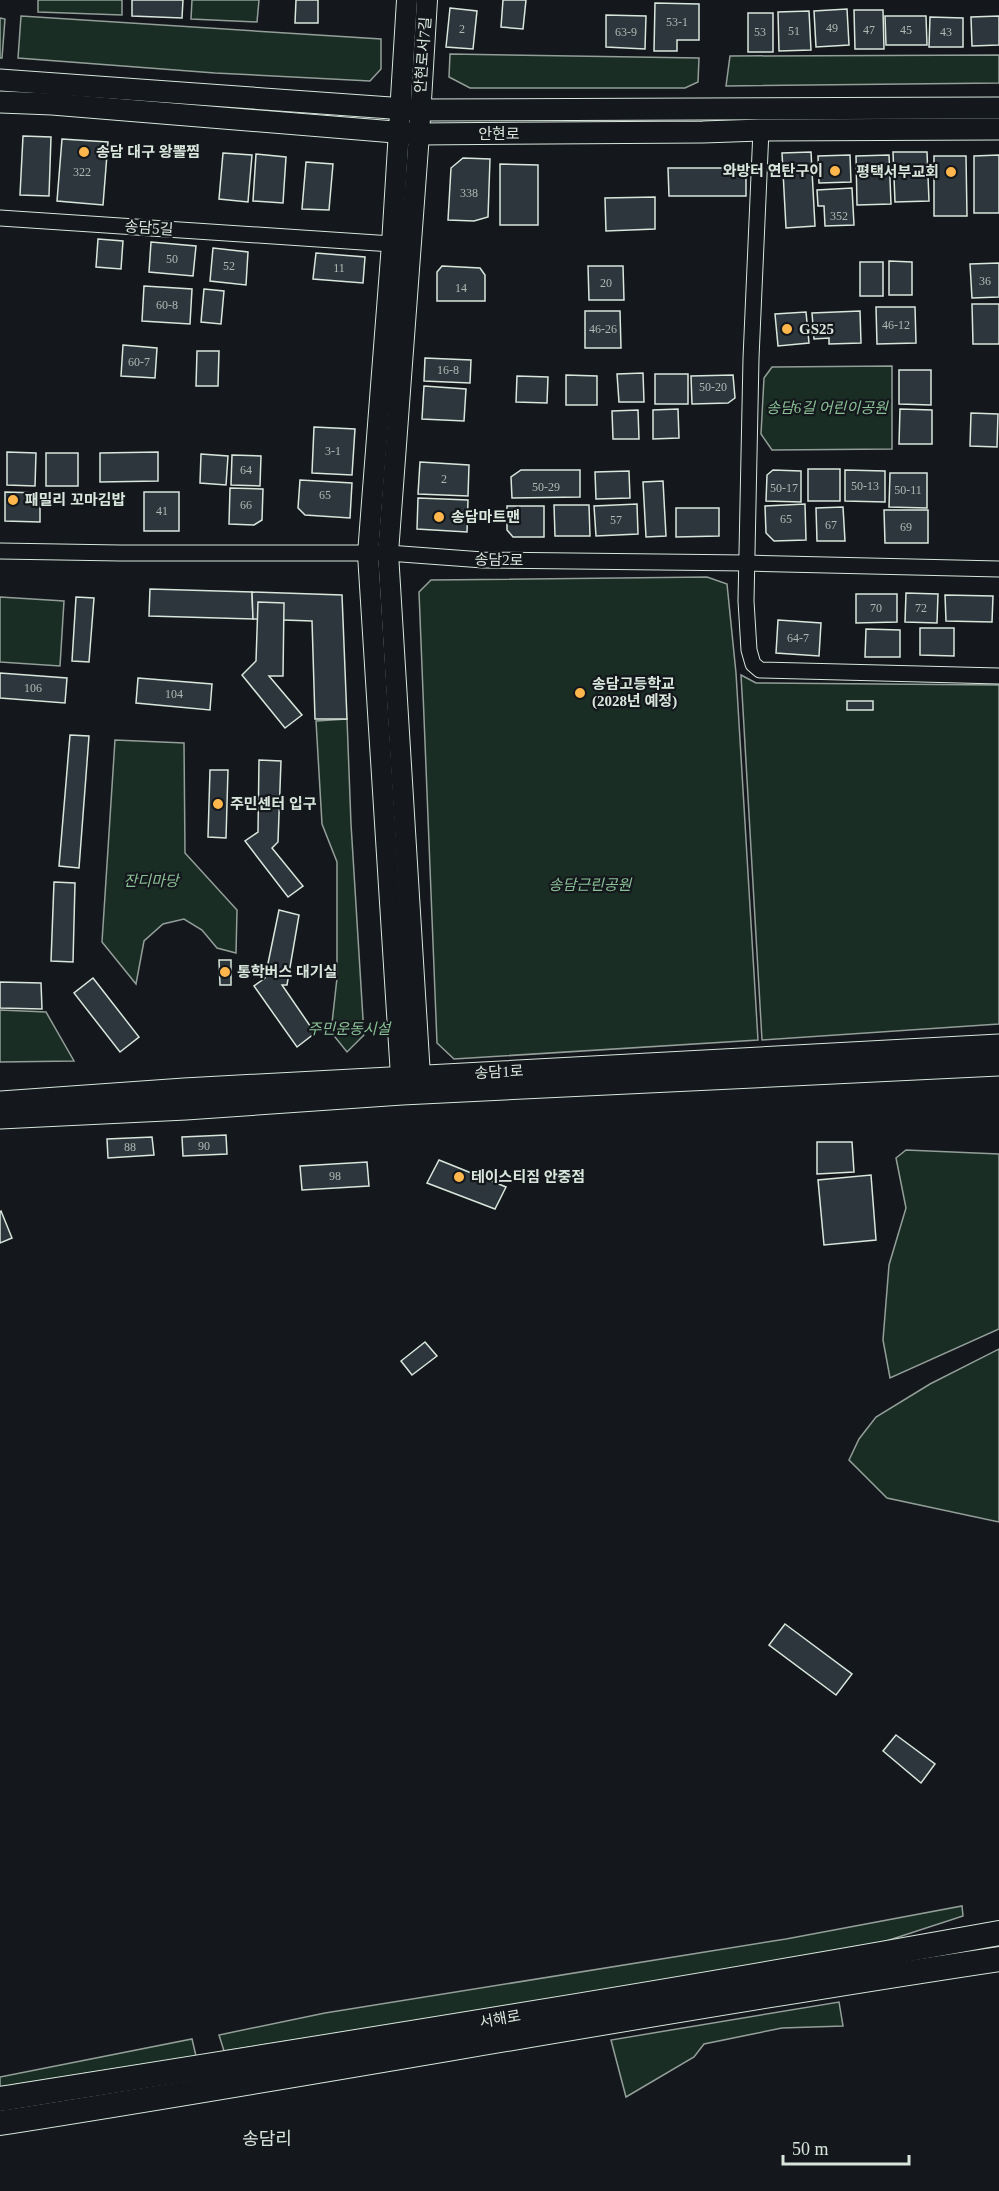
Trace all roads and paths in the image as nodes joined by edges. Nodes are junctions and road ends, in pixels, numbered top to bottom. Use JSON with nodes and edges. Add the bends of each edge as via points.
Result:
{"nodes":[{"id":1,"x":407,"y":0,"type":"edge"},
{"id":2,"x":427,"y":0,"type":"edge"},
{"id":3,"x":0,"y":80,"type":"edge"},
{"id":4,"x":0,"y":102,"type":"edge"},
{"id":5,"x":999,"y":108,"type":"edge"},
{"id":6,"x":409,"y":109,"type":"junction"},
{"id":7,"x":999,"y":129,"type":"edge"},
{"id":8,"x":761,"y":130,"type":"junction"},
{"id":9,"x":409,"y":133,"type":"junction"},
{"id":10,"x":0,"y":218,"type":"edge"},
{"id":11,"x":392,"y":244,"type":"junction"},
{"id":12,"x":0,"y":550,"type":"edge"},
{"id":13,"x":378,"y":554,"type":"junction"},
{"id":14,"x":746,"y":563,"type":"junction"},
{"id":15,"x":999,"y":569,"type":"edge"},
{"id":16,"x":999,"y":676,"type":"edge"},
{"id":17,"x":999,"y":1045,"type":"edge"},
{"id":18,"x":999,"y":1065,"type":"edge"},
{"id":19,"x":412,"y":1085,"type":"junction"},
{"id":20,"x":0,"y":1102,"type":"edge"},
{"id":21,"x":0,"y":1118,"type":"edge"},
{"id":22,"x":999,"y":1933,"type":"edge"},
{"id":23,"x":999,"y":1959,"type":"edge"},
{"id":24,"x":0,"y":2099,"type":"edge"},
{"id":25,"x":0,"y":2123,"type":"edge"}],
"edges":[{"from":1,"to":6,"type":"street","name":"안현로서7길"},
{"from":2,"to":6,"type":"street","name":"안현로서7길"},
{"from":3,"to":6,"type":"main road","name":"안현로"},
{"from":4,"to":9,"type":"main road","name":"안현로"},
{"from":5,"to":6,"type":"main road","name":"안현로"},
{"from":6,"to":9,"type":"street"},
{"from":7,"to":8,"type":"main road","name":"안현로"},
{"from":8,"to":9,"type":"main road","name":"안현로"},
{"from":8,"to":14,"type":"street","via":[[750,358]]},
{"from":9,"to":11,"type":"street"},
{"from":9,"to":13,"type":"street"},
{"from":10,"to":11,"type":"street","name":"송담5길"},
{"from":11,"to":13,"type":"street"},
{"from":12,"to":13,"type":"street","name":"송담2로"},
{"from":13,"to":14,"type":"street","name":"송담2로","via":[[483,560]]},
{"from":13,"to":19,"type":"street"},
{"from":14,"to":15,"type":"street","name":"송담2로"},
{"from":14,"to":16,"type":"street","via":[[746,628],[753,664],[760,670]]},
{"from":17,"to":19,"type":"main road","name":"송담1로"},
{"from":18,"to":19,"type":"main road","name":"송담1로"},
{"from":19,"to":20,"type":"main road","name":"송담1로","via":[[196,1088]]},
{"from":19,"to":21,"type":"main road","name":"송담1로","via":[[186,1109]]},
{"from":22,"to":24,"type":"main road","name":"서해로"},
{"from":23,"to":25,"type":"main road","name":"서해로","via":[[771,1993]]}]}
